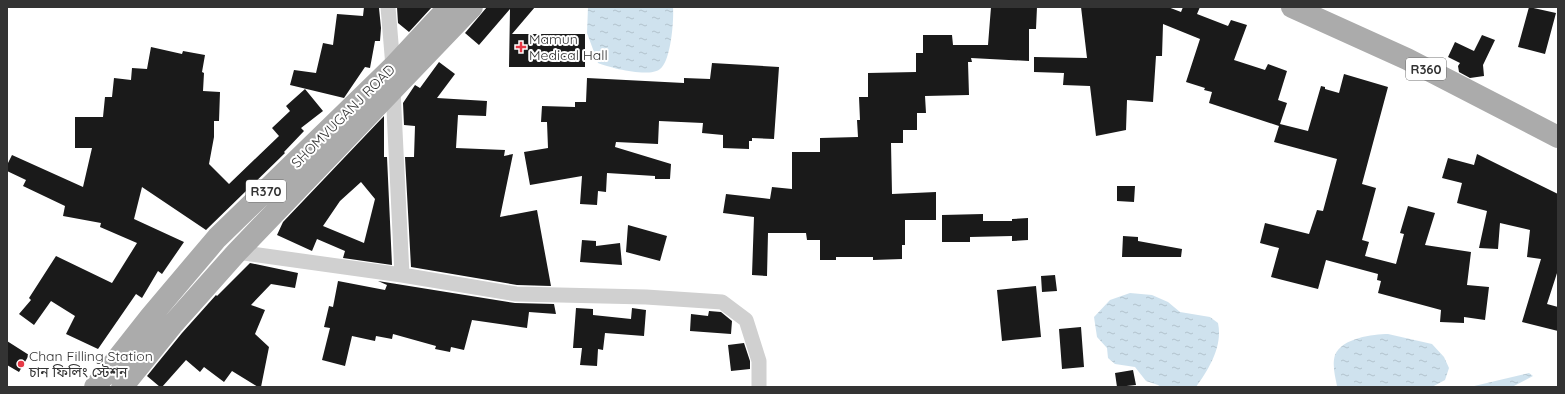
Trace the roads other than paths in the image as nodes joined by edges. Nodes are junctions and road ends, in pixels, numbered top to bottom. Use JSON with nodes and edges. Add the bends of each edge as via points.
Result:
{"nodes":[{"id":1,"x":388,"y":7,"type":"edge"},
{"id":2,"x":449,"y":7,"type":"edge"},
{"id":3,"x":472,"y":7,"type":"edge"},
{"id":4,"x":1292,"y":7,"type":"edge"},
{"id":5,"x":393,"y":67,"type":"junction"},
{"id":6,"x":393,"y":89,"type":"junction"},
{"id":7,"x":1558,"y":137,"type":"edge"},
{"id":8,"x":237,"y":252,"type":"junction"},
{"id":9,"x":402,"y":275,"type":"junction"},
{"id":10,"x":95,"y":387,"type":"edge"},
{"id":11,"x":122,"y":387,"type":"edge"},
{"id":12,"x":759,"y":387,"type":"edge"}],
"edges":[{"from":1,"to":5,"type":"street"},
{"from":2,"to":5,"type":"main road","name":"SHOMVUGANJ ROAD","number":"R370"},
{"from":3,"to":6,"type":"main road","name":"SHOMVUGANJ ROAD","number":"R370"},
{"from":4,"to":7,"type":"main road","number":"R360","via":[[1407,60]]},
{"from":5,"to":10,"type":"main road","name":"SHOMVUGANJ ROAD","number":"R370","via":[[217,238]]},
{"from":6,"to":8,"type":"main road","name":"SHOMVUGANJ ROAD","number":"R370"},
{"from":6,"to":9,"type":"street"},
{"from":8,"to":9,"type":"street"},
{"from":8,"to":11,"type":"main road","name":"SHOMVUGANJ ROAD","number":"R370","via":[[172,324]]},
{"from":9,"to":12,"type":"street","via":[[516,294],[646,296],[722,302],[746,320],[759,361]]}]}
